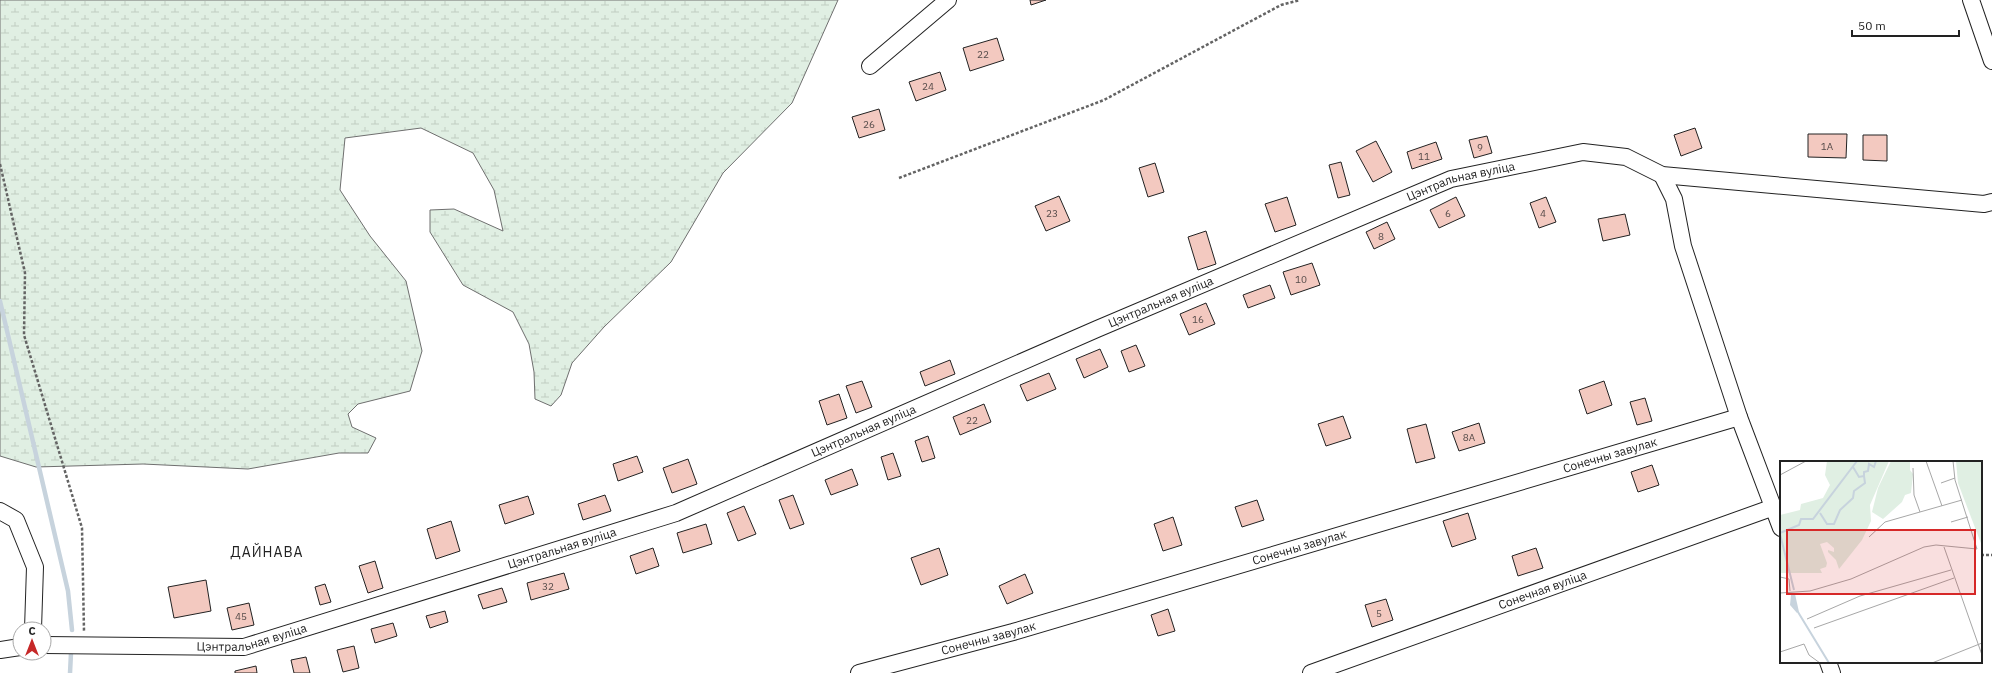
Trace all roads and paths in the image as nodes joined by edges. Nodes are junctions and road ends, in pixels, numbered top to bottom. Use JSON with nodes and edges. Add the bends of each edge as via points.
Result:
{"nodes":[{"id":1,"x":948,"y":0,"type":"edge"},
{"id":2,"x":1300,"y":0,"type":"edge"},
{"id":3,"x":1971,"y":0,"type":"edge"},
{"id":4,"x":1992,"y":61,"type":"edge"},
{"id":5,"x":870,"y":66,"type":"dead end"},
{"id":6,"x":0,"y":164,"type":"edge"},
{"id":7,"x":1662,"y":175,"type":"junction"},
{"id":8,"x":899,"y":178,"type":"dead end"},
{"id":9,"x":1992,"y":202,"type":"edge"},
{"id":10,"x":1739,"y":417,"type":"junction"},
{"id":11,"x":1774,"y":507,"type":"junction"},
{"id":12,"x":0,"y":511,"type":"edge"},
{"id":13,"x":1780,"y":525,"type":"edge"},
{"id":14,"x":33,"y":621,"type":"edge"},
{"id":15,"x":52,"y":645,"type":"edge"},
{"id":16,"x":84,"y":646,"type":"junction"},
{"id":17,"x":12,"y":648,"type":"edge"},
{"id":18,"x":0,"y":650,"type":"edge"},
{"id":19,"x":1828,"y":663,"type":"edge"},
{"id":20,"x":859,"y":673,"type":"edge"},
{"id":21,"x":1310,"y":673,"type":"edge"},
{"id":22,"x":1832,"y":673,"type":"edge"}],
"edges":[{"from":1,"to":5,"type":"street"},
{"from":2,"to":8,"type":"path","via":[[1281,5],[1104,100]]},
{"from":3,"to":4,"type":"street"},
{"from":6,"to":16,"type":"path","via":[[25,273],[24,335],[82,528]]},
{"from":7,"to":9,"type":"street","via":[[1984,204]]},
{"from":7,"to":10,"type":"street","via":[[1674,199],[1683,246]]},
{"from":7,"to":16,"type":"street","name":"Цэнтральная вуліца","via":[[1626,156],[1583,152],[1451,179],[1097,329],[676,513],[244,648]]},
{"from":10,"to":11,"type":"street"},
{"from":10,"to":20,"type":"street","name":"Сонечны завулак","via":[[1013,632]]},
{"from":11,"to":13,"type":"street"},
{"from":11,"to":21,"type":"street","name":"Сонечная вуліца"},
{"from":12,"to":14,"type":"street","via":[[16,520],[35,567]]},
{"from":15,"to":16,"type":"street","name":"Цэнтральная вуліца"},
{"from":17,"to":18,"type":"street"},
{"from":19,"to":22,"type":"street"}]}
